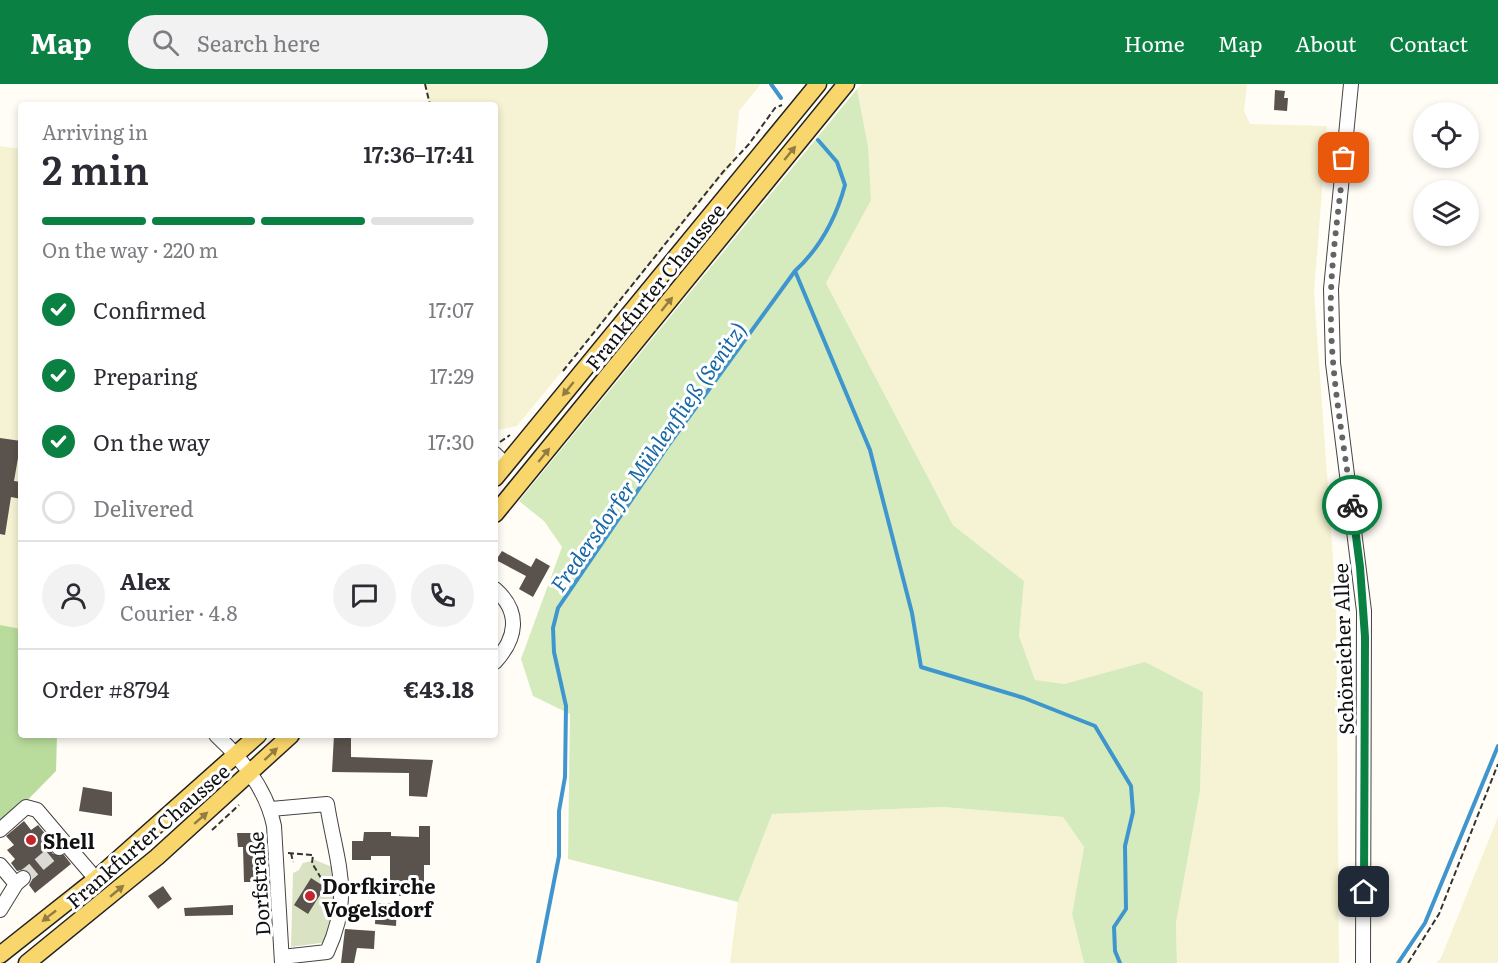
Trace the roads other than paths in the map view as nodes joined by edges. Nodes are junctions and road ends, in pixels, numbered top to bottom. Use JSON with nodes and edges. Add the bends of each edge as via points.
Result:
{"nodes":[{"id":1,"x":818,"y":84,"type":"edge"},
{"id":2,"x":846,"y":84,"type":"edge"},
{"id":3,"x":1351,"y":84,"type":"edge"},
{"id":4,"x":499,"y":466,"type":"edge"},
{"id":5,"x":498,"y":510,"type":"edge"},
{"id":6,"x":498,"y":592,"type":"edge"},
{"id":7,"x":498,"y":658,"type":"edge"},
{"id":8,"x":219,"y":738,"type":"edge"},
{"id":9,"x":255,"y":738,"type":"edge"},
{"id":10,"x":288,"y":738,"type":"edge"},
{"id":11,"x":236,"y":755,"type":"junction"},
{"id":12,"x":250,"y":773,"type":"junction"},
{"id":13,"x":271,"y":809,"type":"junction"},
{"id":14,"x":0,"y":830,"type":"edge"},
{"id":15,"x":0,"y":865,"type":"edge"},
{"id":16,"x":96,"y":879,"type":"junction"},
{"id":17,"x":0,"y":910,"type":"edge"},
{"id":18,"x":0,"y":955,"type":"edge"},
{"id":19,"x":282,"y":960,"type":"edge"},
{"id":20,"x":27,"y":963,"type":"edge"},
{"id":21,"x":1363,"y":963,"type":"edge"}],
"edges":[{"from":1,"to":4,"type":"main road","name":"Frankfurter Chaussee","one_way":true},
{"from":5,"to":2,"type":"main road","name":"Frankfurter Chaussee","one_way":true},
{"from":3,"to":21,"type":"street","name":"Schöneicher Allee","via":[[1331,322],[1364,611]]},
{"from":6,"to":7,"type":"street","via":[[512,609],[513,631]]},
{"from":8,"to":11,"type":"street","name":"Frankfurter Chaussee"},
{"from":9,"to":11,"type":"main road","name":"Frankfurter Chaussee"},
{"from":12,"to":10,"type":"main road","name":"Frankfurter Chaussee","one_way":true},
{"from":11,"to":12,"type":"street","name":"Dorfstraße"},
{"from":11,"to":16,"type":"main road","name":"Frankfurter Chaussee"},
{"from":12,"to":13,"type":"street","name":"Dorfstraße"},
{"from":20,"to":12,"type":"main road","name":"Frankfurter Chaussee","one_way":true,"via":[[141,870]]},
{"from":13,"to":19,"type":"street","name":"Dorfstraße"},
{"from":13,"to":19,"type":"street","name":"Dorfstraße","via":[[327,804],[342,870],[336,933],[327,952]]},
{"from":14,"to":16,"type":"street","via":[[26,807],[37,810],[62,845]]},
{"from":15,"to":17,"type":"street","via":[[20,881]]},
{"from":16,"to":18,"type":"main road","name":"Frankfurter Chaussee","one_way":true}]}
